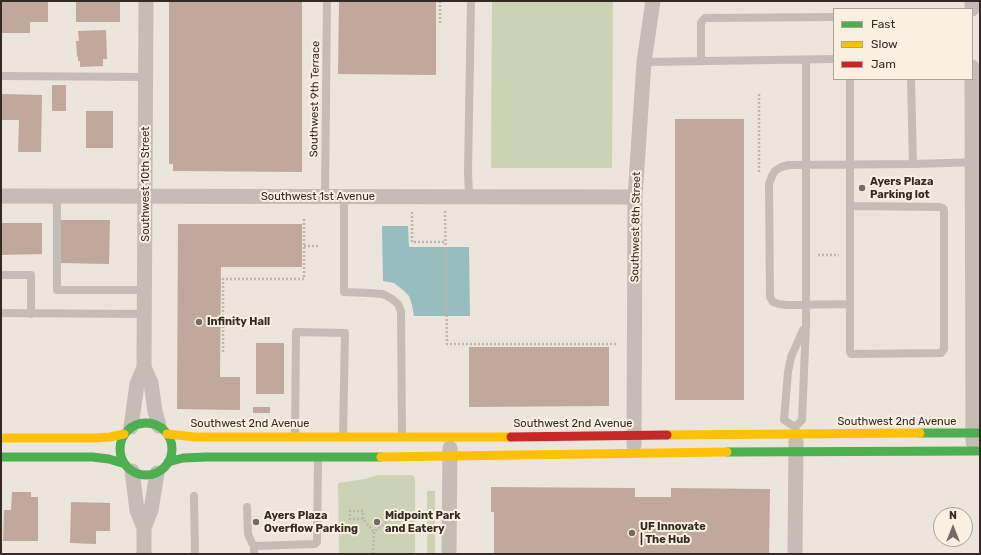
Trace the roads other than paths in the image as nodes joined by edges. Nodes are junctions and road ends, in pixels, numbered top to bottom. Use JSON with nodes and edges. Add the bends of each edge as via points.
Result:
{"nodes":[{"id":1,"x":146,"y":1,"type":"edge"},
{"id":2,"x":327,"y":1,"type":"edge"},
{"id":3,"x":472,"y":1,"type":"edge"},
{"id":4,"x":653,"y":1,"type":"edge"},
{"id":5,"x":833,"y":17,"type":"edge"},
{"id":6,"x":833,"y":59,"type":"edge"},
{"id":7,"x":806,"y":60,"type":"junction"},
{"id":8,"x":701,"y":61,"type":"junction"},
{"id":9,"x":644,"y":62,"type":"junction"},
{"id":10,"x":973,"y":72,"type":"edge"},
{"id":11,"x":1,"y":76,"type":"edge"},
{"id":12,"x":146,"y":77,"type":"junction"},
{"id":13,"x":850,"y":80,"type":"edge"},
{"id":14,"x":911,"y":80,"type":"edge"},
{"id":15,"x":976,"y":85,"type":"edge"},
{"id":16,"x":976,"y":162,"type":"edge"},
{"id":17,"x":850,"y":163,"type":"junction"},
{"id":18,"x":806,"y":164,"type":"junction"},
{"id":19,"x":913,"y":164,"type":"junction"},
{"id":20,"x":1,"y":196,"type":"edge"},
{"id":21,"x":56,"y":196,"type":"junction"},
{"id":22,"x":146,"y":196,"type":"junction"},
{"id":23,"x":469,"y":196,"type":"junction"},
{"id":24,"x":325,"y":197,"type":"junction"},
{"id":25,"x":344,"y":197,"type":"junction"},
{"id":26,"x":635,"y":197,"type":"junction"},
{"id":27,"x":850,"y":206,"type":"junction"},
{"id":28,"x":976,"y":252,"type":"edge"},
{"id":29,"x":1,"y":275,"type":"edge"},
{"id":30,"x":145,"y":290,"type":"junction"},
{"id":31,"x":976,"y":296,"type":"edge"},
{"id":32,"x":850,"y":304,"type":"junction"},
{"id":33,"x":806,"y":305,"type":"junction"},
{"id":34,"x":1,"y":313,"type":"edge"},
{"id":35,"x":31,"y":314,"type":"junction"},
{"id":36,"x":144,"y":314,"type":"junction"},
{"id":37,"x":806,"y":324,"type":"junction"},
{"id":38,"x":976,"y":350,"type":"edge"},
{"id":39,"x":144,"y":367,"type":"junction"},
{"id":40,"x":128,"y":430,"type":"junction"},
{"id":41,"x":163,"y":430,"type":"junction"},
{"id":42,"x":796,"y":431,"type":"junction"},
{"id":43,"x":976,"y":433,"type":"edge"},
{"id":44,"x":295,"y":436,"type":"junction"},
{"id":45,"x":343,"y":436,"type":"junction"},
{"id":46,"x":402,"y":436,"type":"junction"},
{"id":47,"x":450,"y":436,"type":"junction"},
{"id":48,"x":633,"y":436,"type":"junction"},
{"id":49,"x":1,"y":438,"type":"edge"},
{"id":50,"x":319,"y":447,"type":"junction"},
{"id":51,"x":796,"y":451,"type":"junction"},
{"id":52,"x":976,"y":451,"type":"edge"},
{"id":53,"x":634,"y":454,"type":"junction"},
{"id":54,"x":1,"y":457,"type":"edge"},
{"id":55,"x":450,"y":457,"type":"junction"},
{"id":56,"x":168,"y":462,"type":"junction"},
{"id":57,"x":129,"y":468,"type":"junction"},
{"id":58,"x":156,"y":473,"type":"junction"},
{"id":59,"x":194,"y":496,"type":"dead end"},
{"id":60,"x":246,"y":507,"type":"dead end"},
{"id":61,"x":144,"y":528,"type":"junction"},
{"id":62,"x":255,"y":550,"type":"edge"},
{"id":63,"x":144,"y":554,"type":"edge"},
{"id":64,"x":195,"y":554,"type":"edge"},
{"id":65,"x":449,"y":554,"type":"edge"},
{"id":66,"x":795,"y":554,"type":"edge"}],
"edges":[{"from":1,"to":12,"type":"street","name":"Southwest 10th Street"},
{"from":2,"to":24,"type":"lane","name":"Southwest 9th Terrace"},
{"from":3,"to":23,"type":"lane"},
{"from":4,"to":9,"type":"street","name":"Southwest 8th Street"},
{"from":5,"to":8,"type":"lane","via":[[705,18],[701,23]]},
{"from":6,"to":7,"type":"lane"},
{"from":7,"to":8,"type":"lane"},
{"from":7,"to":18,"type":"lane"},
{"from":8,"to":9,"type":"lane"},
{"from":9,"to":26,"type":"street","name":"Southwest 8th Street"},
{"from":10,"to":15,"type":"street"},
{"from":11,"to":12,"type":"lane"},
{"from":12,"to":22,"type":"street","name":"Southwest 10th Street"},
{"from":13,"to":17,"type":"lane"},
{"from":14,"to":19,"type":"lane"},
{"from":15,"to":16,"type":"street"},
{"from":16,"to":19,"type":"lane"},
{"from":16,"to":28,"type":"street"},
{"from":17,"to":18,"type":"lane"},
{"from":17,"to":19,"type":"lane"},
{"from":17,"to":27,"type":"lane"},
{"from":18,"to":33,"type":"lane"},
{"from":18,"to":33,"type":"lane","via":[[781,167],[775,171],[769,184],[770,297],[773,302],[779,304]]},
{"from":20,"to":21,"type":"street","name":"Southwest 1st Avenue"},
{"from":21,"to":22,"type":"street","name":"Southwest 1st Avenue"},
{"from":21,"to":30,"type":"lane","via":[[56,290]]},
{"from":22,"to":24,"type":"street","name":"Southwest 1st Avenue"},
{"from":22,"to":30,"type":"street","name":"Southwest 10th Street"},
{"from":23,"to":25,"type":"street","name":"Southwest 1st Avenue"},
{"from":23,"to":26,"type":"street","name":"Southwest 1st Avenue"},
{"from":24,"to":25,"type":"street","name":"Southwest 1st Avenue"},
{"from":25,"to":46,"type":"lane","via":[[344,292],[383,294],[398,304],[401,311]]},
{"from":26,"to":48,"type":"street","name":"Southwest 8th Street"},
{"from":27,"to":32,"type":"lane"},
{"from":27,"to":32,"type":"lane","via":[[943,208],[943,352],[850,354]]},
{"from":28,"to":31,"type":"street"},
{"from":29,"to":35,"type":"lane","via":[[31,275]]},
{"from":30,"to":36,"type":"street","name":"Southwest 10th Street"},
{"from":31,"to":38,"type":"street"},
{"from":32,"to":33,"type":"lane"},
{"from":33,"to":37,"type":"lane"},
{"from":34,"to":35,"type":"lane"},
{"from":35,"to":36,"type":"lane"},
{"from":36,"to":39,"type":"street","name":"Southwest 10th Street"},
{"from":37,"to":42,"type":"lane","via":[[802,420]]},
{"from":37,"to":42,"type":"lane","via":[[791,357],[788,372],[784,420]]},
{"from":38,"to":43,"type":"street"},
{"from":39,"to":40,"type":"street","name":"Southwest 10th Street","via":[[137,384]]},
{"from":39,"to":41,"type":"street","name":"Southwest 10th Street","via":[[151,383],[155,411]]},
{"from":40,"to":41,"type":"street","via":[[136,424],[147,423]]},
{"from":40,"to":49,"type":"street","via":[[110,437]]},
{"from":40,"to":57,"type":"street","via":[[120,442],[120,451],[121,458]]},
{"from":41,"to":44,"type":"street","name":"Southwest 2nd Avenue","via":[[195,436]]},
{"from":41,"to":56,"type":"street","via":[[170,440],[172,449]]},
{"from":42,"to":43,"type":"street","name":"Southwest 2nd Avenue"},
{"from":42,"to":48,"type":"street","name":"Southwest 2nd Avenue"},
{"from":42,"to":51,"type":"street"},
{"from":43,"to":52,"type":"street"},
{"from":44,"to":45,"type":"lane","via":[[296,332],[345,333]]},
{"from":44,"to":50,"type":"street","name":"Southwest 2nd Avenue"},
{"from":45,"to":46,"type":"street","name":"Southwest 2nd Avenue"},
{"from":45,"to":50,"type":"street","name":"Southwest 2nd Avenue"},
{"from":46,"to":47,"type":"street","name":"Southwest 2nd Avenue"},
{"from":47,"to":48,"type":"street","name":"Southwest 2nd Avenue"},
{"from":47,"to":55,"type":"street"},
{"from":48,"to":53,"type":"street","name":"Southwest 8th Street"},
{"from":50,"to":55,"type":"street","name":"Southwest 2nd Avenue"},
{"from":50,"to":56,"type":"street","name":"Southwest 2nd Avenue","via":[[183,458]]},
{"from":50,"to":62,"type":"lane","via":[[317,542]]},
{"from":51,"to":52,"type":"street","name":"Southwest 2nd Avenue"},
{"from":51,"to":53,"type":"street","name":"Southwest 2nd Avenue"},
{"from":51,"to":66,"type":"street"},
{"from":53,"to":55,"type":"street","name":"Southwest 2nd Avenue"},
{"from":54,"to":57,"type":"street","via":[[92,457],[109,459]]},
{"from":55,"to":65,"type":"street"},
{"from":56,"to":58,"type":"street"},
{"from":57,"to":58,"type":"street","via":[[139,474]]},
{"from":57,"to":61,"type":"street","via":[[137,510]]},
{"from":58,"to":61,"type":"street","via":[[151,510]]},
{"from":59,"to":64,"type":"lane"},
{"from":60,"to":62,"type":"lane","via":[[248,534]]},
{"from":61,"to":63,"type":"street"}]}
